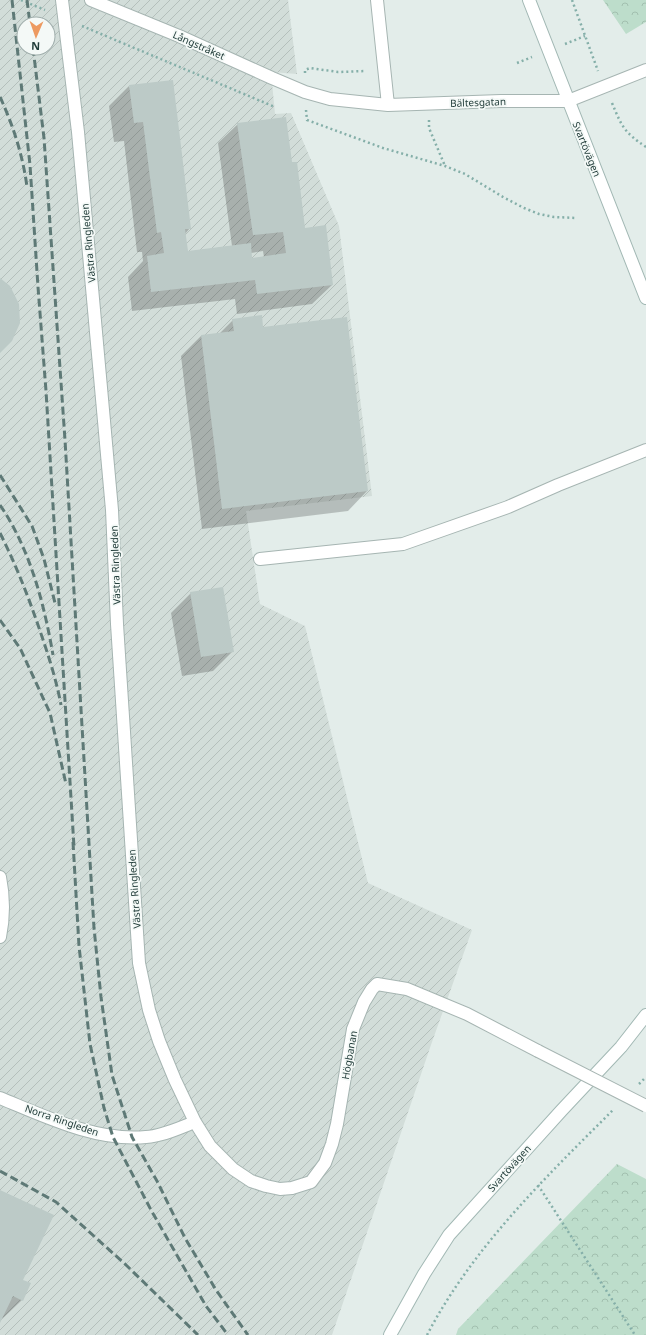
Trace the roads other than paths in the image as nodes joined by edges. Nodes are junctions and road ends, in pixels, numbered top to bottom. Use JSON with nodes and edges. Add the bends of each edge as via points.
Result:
{"nodes":[{"id":1,"x":62,"y":0,"type":"edge"},
{"id":2,"x":91,"y":0,"type":"edge"},
{"id":3,"x":377,"y":0,"type":"edge"},
{"id":4,"x":529,"y":0,"type":"edge"},
{"id":5,"x":646,"y":70,"type":"edge"},
{"id":6,"x":305,"y":92,"type":"joint"},
{"id":7,"x":568,"y":102,"type":"junction"},
{"id":8,"x":388,"y":105,"type":"junction"},
{"id":9,"x":646,"y":298,"type":"edge"},
{"id":10,"x":646,"y":450,"type":"edge"},
{"id":11,"x":260,"y":559,"type":"dead end"},
{"id":12,"x":0,"y":876,"type":"edge"},
{"id":13,"x":0,"y":937,"type":"edge"},
{"id":14,"x":646,"y":1015,"type":"edge"},
{"id":15,"x":0,"y":1098,"type":"edge"},
{"id":16,"x":646,"y":1106,"type":"edge"},
{"id":17,"x":195,"y":1122,"type":"junction"},
{"id":18,"x":390,"y":1335,"type":"edge"}],
"edges":[{"from":1,"to":17,"type":"street","name":"Västra Ringleden","via":[[78,132],[112,510],[139,962],[148,1010],[175,1080]]},
{"from":2,"to":6,"type":"street","name":"Långstråket"},
{"from":3,"to":8,"type":"street"},
{"from":4,"to":7,"type":"street","name":"Svartövägen"},
{"from":5,"to":7,"type":"street","name":"Bältesgatan"},
{"from":6,"to":8,"type":"street","name":"Bältesgatan","via":[[330,99]]},
{"from":7,"to":8,"type":"street","name":"Bältesgatan","via":[[501,101]]},
{"from":7,"to":9,"type":"street","name":"Svartövägen"},
{"from":10,"to":11,"type":"street","via":[[508,507],[404,544]]},
{"from":12,"to":13,"type":"street","via":[[3,907]]},
{"from":14,"to":18,"type":"street","name":"Svartövägen","via":[[621,1047],[449,1235]]},
{"from":15,"to":17,"type":"street","name":"Norra Ringleden","via":[[64,1123],[113,1137],[146,1137],[166,1133]]},
{"from":16,"to":17,"type":"street","name":"Högbanan","bridge":true,"via":[[467,1014],[407,989],[378,984],[364,1002],[353,1029],[332,1144],[325,1163],[311,1182],[280,1189],[251,1181],[233,1169],[210,1146]]}]}
